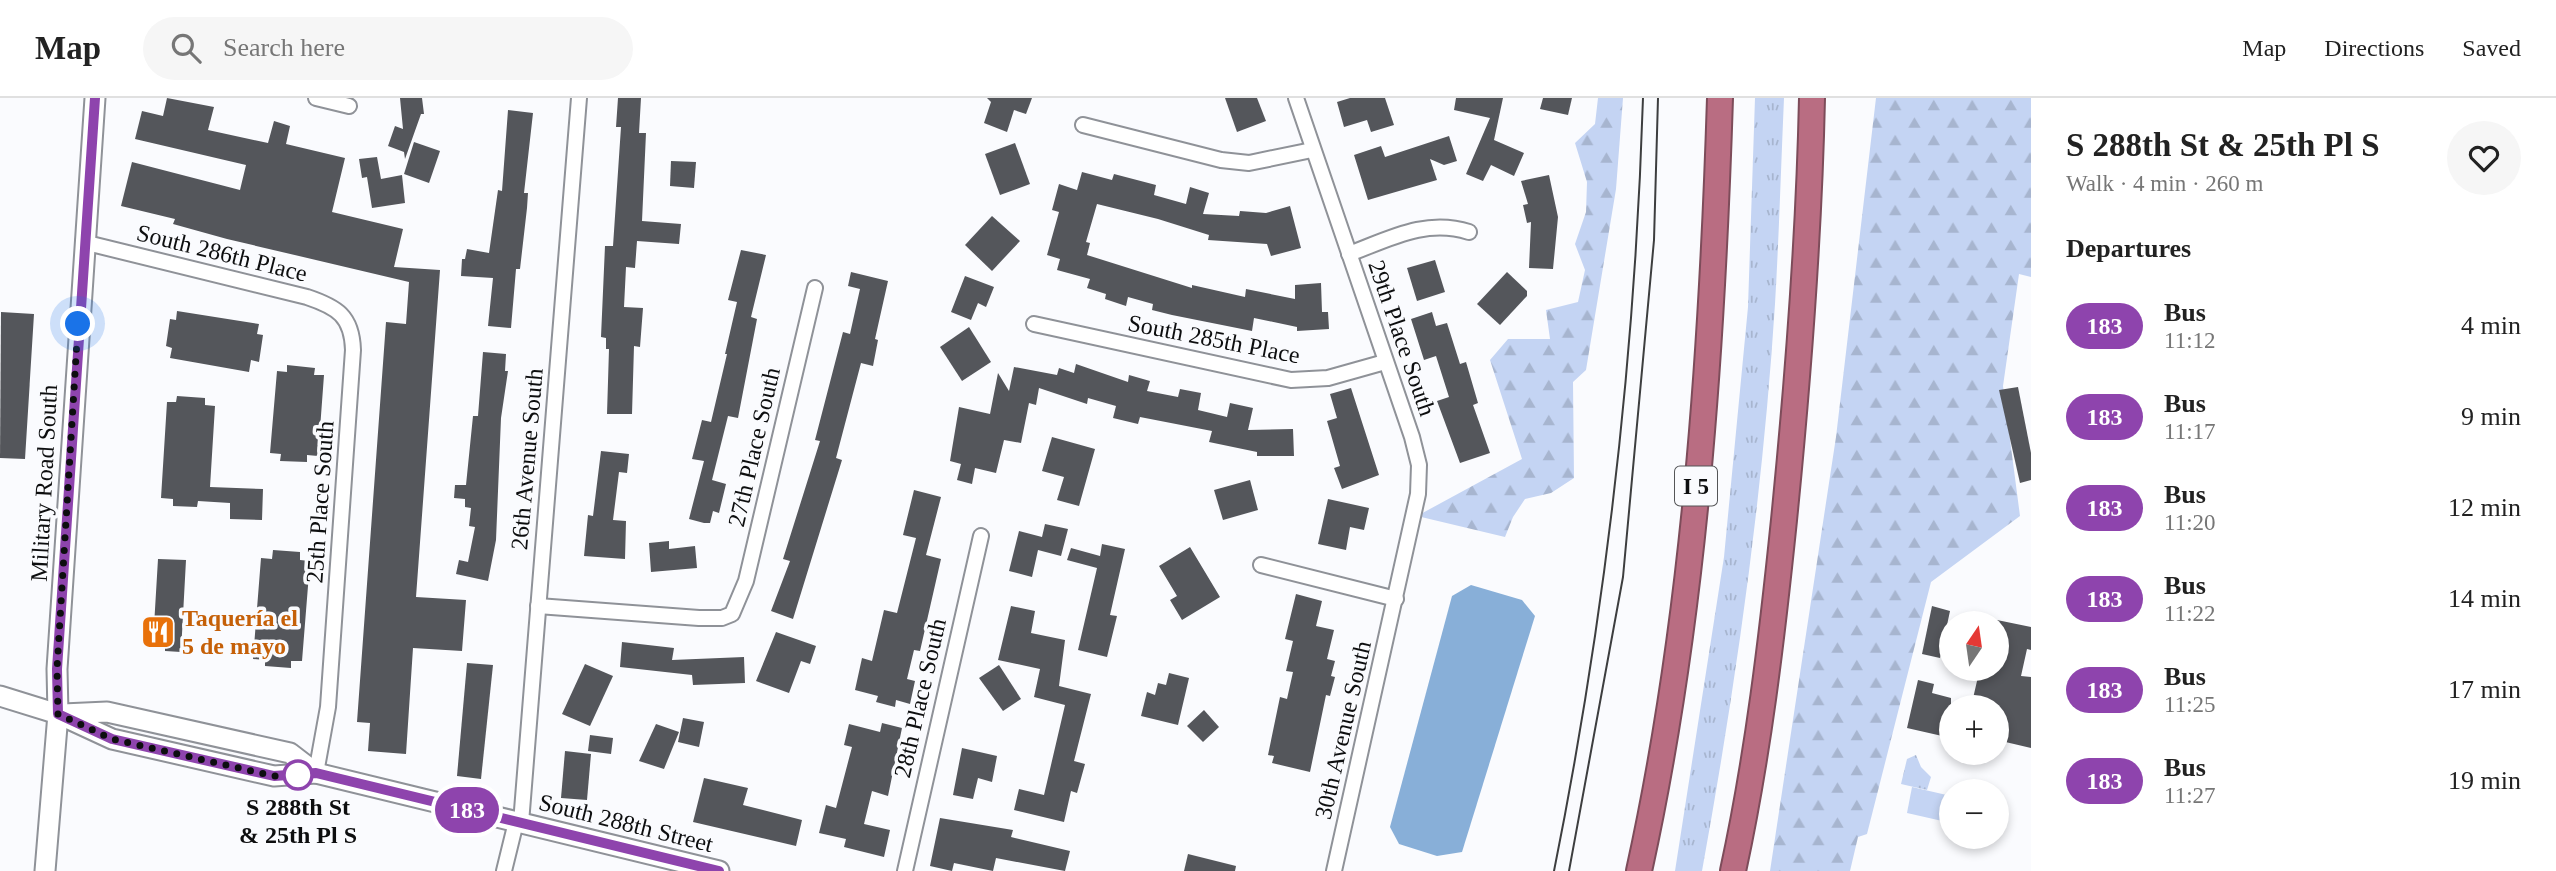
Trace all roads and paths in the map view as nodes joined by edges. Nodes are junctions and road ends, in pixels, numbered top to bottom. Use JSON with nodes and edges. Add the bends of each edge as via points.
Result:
{"nodes":[{"id":1,"x":95,"y":98,"type":"edge"},
{"id":2,"x":316,"y":98,"type":"edge"},
{"id":3,"x":579,"y":98,"type":"edge"},
{"id":4,"x":1296,"y":98,"type":"edge"},
{"id":5,"x":1720,"y":98,"type":"edge"},
{"id":6,"x":1812,"y":98,"type":"edge"},
{"id":7,"x":349,"y":106,"type":"dead end"},
{"id":8,"x":1083,"y":125,"type":"dead end"},
{"id":9,"x":1312,"y":150,"type":"junction"},
{"id":10,"x":1469,"y":232,"type":"dead end"},
{"id":11,"x":83,"y":242,"type":"junction"},
{"id":12,"x":1349,"y":254,"type":"junction"},
{"id":13,"x":815,"y":288,"type":"dead end"},
{"id":14,"x":346,"y":317,"type":"joint"},
{"id":15,"x":1034,"y":324,"type":"dead end"},
{"id":16,"x":1385,"y":362,"type":"junction"},
{"id":17,"x":981,"y":536,"type":"dead end"},
{"id":18,"x":1261,"y":565,"type":"dead end"},
{"id":19,"x":1396,"y":599,"type":"junction"},
{"id":20,"x":538,"y":606,"type":"junction"},
{"id":21,"x":0,"y":696,"type":"edge"},
{"id":22,"x":58,"y":714,"type":"junction"},
{"id":23,"x":316,"y":773,"type":"junction"},
{"id":24,"x":519,"y":822,"type":"junction"},
{"id":25,"x":44,"y":871,"type":"edge"},
{"id":26,"x":504,"y":871,"type":"edge"},
{"id":27,"x":719,"y":871,"type":"edge"},
{"id":28,"x":905,"y":871,"type":"edge"},
{"id":29,"x":1334,"y":871,"type":"edge"},
{"id":30,"x":1639,"y":871,"type":"edge"},
{"id":31,"x":1733,"y":871,"type":"edge"}],
"edges":[{"from":1,"to":11,"type":"main road","name":"Military Road South"},
{"from":2,"to":7,"type":"street"},
{"from":3,"to":20,"type":"street","name":"26th Avenue South"},
{"from":4,"to":9,"type":"street","name":"29th Place South"},
{"from":5,"to":30,"type":"highway","number":"I 5","via":[[1715,259],[1696,480],[1676,659]]},
{"from":6,"to":31,"type":"highway","via":[[1803,296],[1777,586],[1759,726]]},
{"from":8,"to":9,"type":"street","via":[[1221,160],[1249,163]]},
{"from":9,"to":12,"type":"street","name":"29th Place South"},
{"from":10,"to":12,"type":"street","via":[[1422,228]]},
{"from":11,"to":14,"type":"street","name":"South 286th Place","via":[[307,297]]},
{"from":11,"to":22,"type":"main road","name":"Military Road South"},
{"from":12,"to":16,"type":"street","name":"29th Place South"},
{"from":13,"to":20,"type":"street","name":"27th Place South","via":[[746,581],[732,614],[699,618]]},
{"from":14,"to":23,"type":"street","name":"25th Place South","via":[[353,350],[328,707]]},
{"from":15,"to":16,"type":"street","name":"South 285th Place","via":[[1278,379],[1328,379]]},
{"from":16,"to":19,"type":"street","name":"29th Place South","via":[[1419,465],[1419,494]]},
{"from":17,"to":28,"type":"street","name":"28th Place South"},
{"from":18,"to":19,"type":"street"},
{"from":19,"to":29,"type":"street","name":"30th Avenue South"},
{"from":20,"to":24,"type":"street","name":"26th Avenue South"},
{"from":21,"to":22,"type":"main road","name":"South 288th Street"},
{"from":22,"to":23,"type":"main road","name":"South 288th Street","via":[[112,739],[274,776]]},
{"from":22,"to":25,"type":"main road","name":"Military Road South"},
{"from":23,"to":24,"type":"main road","name":"South 288th Street"},
{"from":24,"to":26,"type":"street","name":"26th Avenue South"},
{"from":24,"to":27,"type":"main road","name":"South 288th Street"}]}
